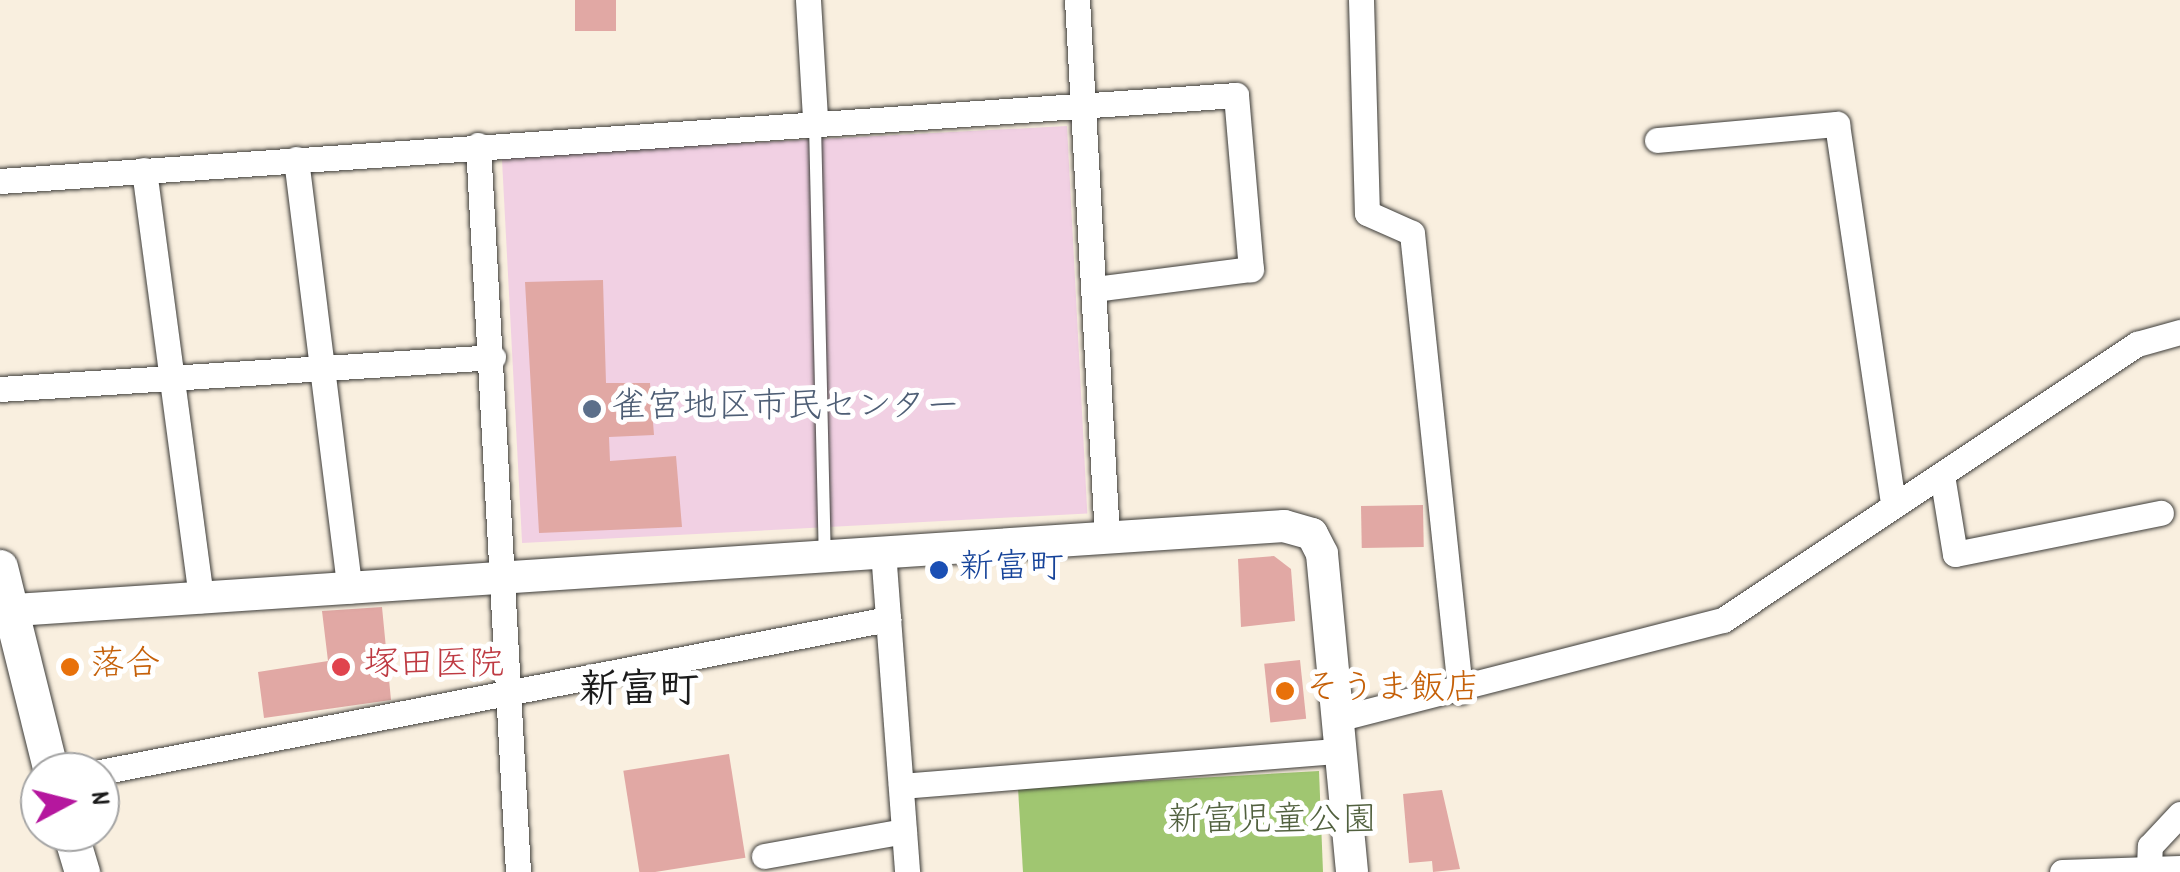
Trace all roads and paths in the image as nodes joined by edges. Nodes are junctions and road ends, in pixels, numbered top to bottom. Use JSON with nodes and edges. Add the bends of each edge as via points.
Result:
{"nodes":[{"id":1,"x":808,"y":0,"type":"edge"},
{"id":2,"x":1078,"y":0,"type":"edge"},
{"id":3,"x":1361,"y":0,"type":"edge"},
{"id":4,"x":1082,"y":101,"type":"junction"},
{"id":5,"x":815,"y":119,"type":"junction"},
{"id":6,"x":1657,"y":140,"type":"dead end"},
{"id":7,"x":478,"y":145,"type":"junction"},
{"id":8,"x":296,"y":159,"type":"junction"},
{"id":9,"x":144,"y":170,"type":"junction"},
{"id":10,"x":0,"y":181,"type":"edge"},
{"id":11,"x":1094,"y":290,"type":"junction"},
{"id":12,"x":2180,"y":332,"type":"edge"},
{"id":13,"x":492,"y":357,"type":"junction"},
{"id":14,"x":322,"y":368,"type":"junction"},
{"id":15,"x":172,"y":378,"type":"junction"},
{"id":16,"x":0,"y":389,"type":"edge"},
{"id":17,"x":1942,"y":475,"type":"junction"},
{"id":18,"x":1893,"y":504,"type":"junction"},
{"id":19,"x":2161,"y":513,"type":"dead end"},
{"id":20,"x":1107,"y":536,"type":"junction"},
{"id":21,"x":883,"y":551,"type":"junction"},
{"id":22,"x":825,"y":556,"type":"junction"},
{"id":23,"x":0,"y":567,"type":"edge"},
{"id":24,"x":502,"y":583,"type":"junction"},
{"id":25,"x":350,"y":592,"type":"junction"},
{"id":26,"x":202,"y":600,"type":"junction"},
{"id":27,"x":3,"y":611,"type":"edge"},
{"id":28,"x":888,"y":619,"type":"junction"},
{"id":29,"x":1460,"y":690,"type":"junction"},
{"id":30,"x":508,"y":693,"type":"junction"},
{"id":31,"x":1338,"y":735,"type":"junction"},
{"id":32,"x":45,"y":752,"type":"edge"},
{"id":33,"x":120,"y":768,"type":"edge"},
{"id":34,"x":901,"y":786,"type":"junction"},
{"id":35,"x":2180,"y":814,"type":"edge"},
{"id":36,"x":904,"y":831,"type":"junction"},
{"id":37,"x":764,"y":856,"type":"dead end"},
{"id":38,"x":2180,"y":868,"type":"edge"},
{"id":39,"x":2149,"y":869,"type":"junction"},
{"id":40,"x":2107,"y":871,"type":"edge"},
{"id":41,"x":518,"y":872,"type":"edge"},
{"id":42,"x":907,"y":872,"type":"edge"},
{"id":43,"x":1352,"y":872,"type":"edge"},
{"id":44,"x":2062,"y":872,"type":"edge"}],
"edges":[{"from":1,"to":5,"type":"street"},
{"from":2,"to":4,"type":"street"},
{"from":3,"to":29,"type":"street","via":[[1367,213],[1412,233]]},
{"from":4,"to":5,"type":"street"},
{"from":4,"to":11,"type":"street"},
{"from":4,"to":11,"type":"street","via":[[1236,95],[1250,270]]},
{"from":5,"to":7,"type":"street"},
{"from":5,"to":22,"type":"lane"},
{"from":6,"to":18,"type":"street","via":[[1837,124]]},
{"from":7,"to":8,"type":"street"},
{"from":7,"to":13,"type":"street"},
{"from":8,"to":9,"type":"street"},
{"from":8,"to":14,"type":"street"},
{"from":9,"to":10,"type":"street"},
{"from":9,"to":15,"type":"street"},
{"from":11,"to":20,"type":"street"},
{"from":12,"to":17,"type":"street","via":[[2137,344]]},
{"from":13,"to":14,"type":"street"},
{"from":13,"to":24,"type":"street"},
{"from":14,"to":15,"type":"street"},
{"from":14,"to":25,"type":"street"},
{"from":15,"to":16,"type":"street"},
{"from":15,"to":26,"type":"street"},
{"from":17,"to":18,"type":"street"},
{"from":17,"to":19,"type":"street","via":[[1954,554]]},
{"from":18,"to":29,"type":"street","via":[[1723,620]]},
{"from":20,"to":21,"type":"street"},
{"from":20,"to":31,"type":"street","via":[[1284,526],[1312,534],[1322,554]]},
{"from":21,"to":22,"type":"street"},
{"from":21,"to":28,"type":"street"},
{"from":22,"to":24,"type":"street"},
{"from":23,"to":27,"type":"main road"},
{"from":24,"to":25,"type":"street"},
{"from":24,"to":30,"type":"street"},
{"from":25,"to":26,"type":"street"},
{"from":26,"to":27,"type":"street"},
{"from":27,"to":32,"type":"main road"},
{"from":28,"to":30,"type":"street"},
{"from":28,"to":34,"type":"street"},
{"from":29,"to":31,"type":"street"},
{"from":30,"to":33,"type":"street"},
{"from":30,"to":41,"type":"street"},
{"from":31,"to":34,"type":"street"},
{"from":31,"to":43,"type":"street"},
{"from":34,"to":36,"type":"street"},
{"from":35,"to":39,"type":"street","via":[[2150,846]]},
{"from":36,"to":37,"type":"street"},
{"from":36,"to":42,"type":"street"},
{"from":38,"to":39,"type":"street"},
{"from":39,"to":40,"type":"street"},
{"from":40,"to":44,"type":"street"}]}
